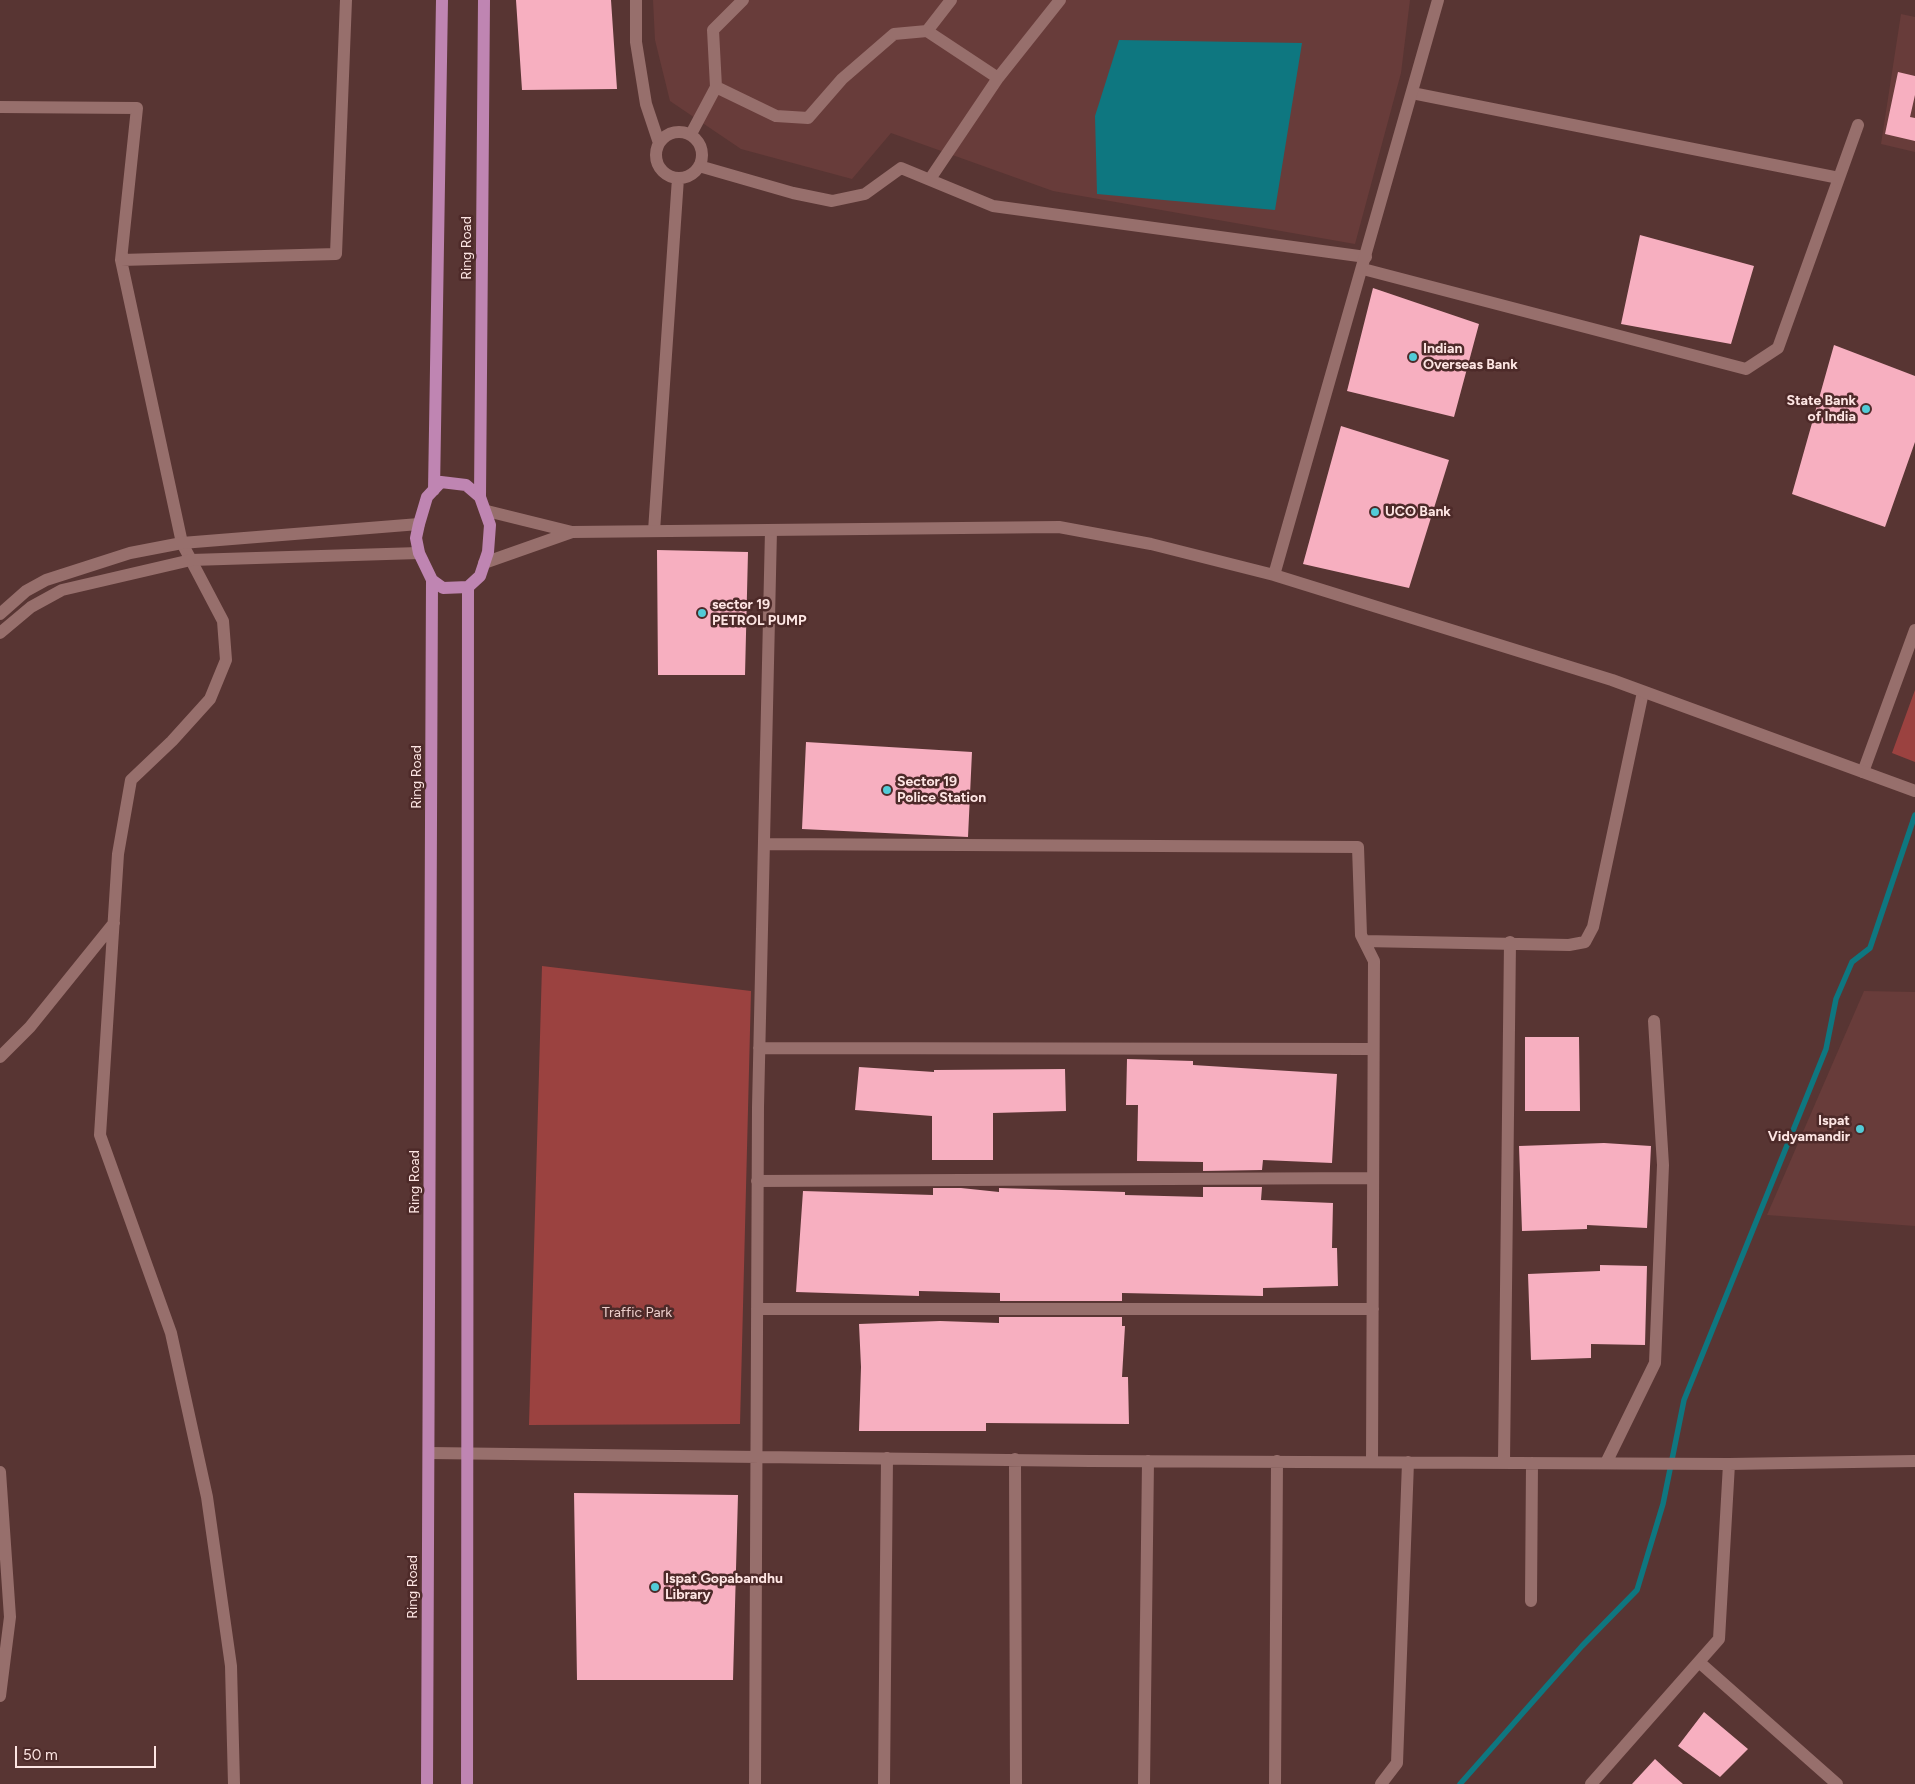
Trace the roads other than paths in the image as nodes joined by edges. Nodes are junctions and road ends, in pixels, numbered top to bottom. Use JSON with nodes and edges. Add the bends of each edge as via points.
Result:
{"nodes":[{"id":1,"x":346,"y":0,"type":"edge"},
{"id":2,"x":442,"y":0,"type":"edge"},
{"id":3,"x":484,"y":0,"type":"edge"},
{"id":4,"x":636,"y":0,"type":"edge"},
{"id":5,"x":743,"y":0,"type":"edge"},
{"id":6,"x":950,"y":0,"type":"edge"},
{"id":7,"x":1060,"y":0,"type":"edge"},
{"id":8,"x":1438,"y":0,"type":"edge"},
{"id":9,"x":927,"y":31,"type":"junction"},
{"id":10,"x":998,"y":78,"type":"junction"},
{"id":11,"x":716,"y":87,"type":"junction"},
{"id":12,"x":1412,"y":93,"type":"junction"},
{"id":13,"x":0,"y":107,"type":"edge"},
{"id":14,"x":1858,"y":125,"type":"dead end"},
{"id":15,"x":691,"y":134,"type":"junction"},
{"id":16,"x":659,"y":143,"type":"junction"},
{"id":17,"x":699,"y":166,"type":"junction"},
{"id":18,"x":678,"y":178,"type":"junction"},
{"id":19,"x":1839,"y":178,"type":"junction"},
{"id":20,"x":930,"y":179,"type":"junction"},
{"id":21,"x":121,"y":260,"type":"junction"},
{"id":22,"x":1364,"y":263,"type":"junction"},
{"id":23,"x":434,"y":490,"type":"junction"},
{"id":24,"x":480,"y":497,"type":"junction"},
{"id":25,"x":486,"y":511,"type":"junction"},
{"id":26,"x":419,"y":524,"type":"junction"},
{"id":27,"x":771,"y":530,"type":"junction"},
{"id":28,"x":654,"y":531,"type":"junction"},
{"id":29,"x":572,"y":532,"type":"junction"},
{"id":30,"x":182,"y":543,"type":"junction"},
{"id":31,"x":419,"y":553,"type":"junction"},
{"id":32,"x":191,"y":560,"type":"junction"},
{"id":33,"x":484,"y":563,"type":"junction"},
{"id":34,"x":1274,"y":575,"type":"junction"},
{"id":35,"x":432,"y":580,"type":"junction"},
{"id":36,"x":468,"y":587,"type":"junction"},
{"id":37,"x":0,"y":614,"type":"edge"},
{"id":38,"x":1915,"y":630,"type":"edge"},
{"id":39,"x":0,"y":633,"type":"edge"},
{"id":40,"x":1643,"y":692,"type":"junction"},
{"id":41,"x":1863,"y":772,"type":"junction"},
{"id":42,"x":1915,"y":791,"type":"edge"},
{"id":43,"x":764,"y":844,"type":"junction"},
{"id":44,"x":114,"y":923,"type":"junction"},
{"id":45,"x":1364,"y":941,"type":"junction"},
{"id":46,"x":1510,"y":942,"type":"junction"},
{"id":47,"x":1654,"y":1021,"type":"dead end"},
{"id":48,"x":759,"y":1048,"type":"junction"},
{"id":49,"x":1374,"y":1049,"type":"junction"},
{"id":50,"x":0,"y":1057,"type":"edge"},
{"id":51,"x":1373,"y":1178,"type":"junction"},
{"id":52,"x":758,"y":1181,"type":"junction"},
{"id":53,"x":757,"y":1309,"type":"junction"},
{"id":54,"x":1372,"y":1309,"type":"junction"},
{"id":55,"x":429,"y":1453,"type":"junction"},
{"id":56,"x":468,"y":1454,"type":"junction"},
{"id":57,"x":756,"y":1457,"type":"junction"},
{"id":58,"x":887,"y":1458,"type":"junction"},
{"id":59,"x":1015,"y":1460,"type":"junction"},
{"id":60,"x":1148,"y":1461,"type":"junction"},
{"id":61,"x":1915,"y":1461,"type":"edge"},
{"id":62,"x":1277,"y":1462,"type":"junction"},
{"id":63,"x":1372,"y":1462,"type":"junction"},
{"id":64,"x":1408,"y":1462,"type":"junction"},
{"id":65,"x":1504,"y":1462,"type":"junction"},
{"id":66,"x":1532,"y":1463,"type":"junction"},
{"id":67,"x":1606,"y":1463,"type":"junction"},
{"id":68,"x":1729,"y":1464,"type":"junction"},
{"id":69,"x":0,"y":1472,"type":"edge"},
{"id":70,"x":3,"y":1554,"type":"edge"},
{"id":71,"x":1531,"y":1601,"type":"dead end"},
{"id":72,"x":1699,"y":1662,"type":"junction"},
{"id":73,"x":0,"y":1696,"type":"edge"},
{"id":74,"x":234,"y":1784,"type":"edge"},
{"id":75,"x":427,"y":1784,"type":"edge"},
{"id":76,"x":466,"y":1784,"type":"edge"},
{"id":77,"x":755,"y":1784,"type":"edge"},
{"id":78,"x":884,"y":1784,"type":"edge"},
{"id":79,"x":1016,"y":1784,"type":"edge"},
{"id":80,"x":1144,"y":1784,"type":"edge"},
{"id":81,"x":1274,"y":1784,"type":"edge"},
{"id":82,"x":1381,"y":1784,"type":"edge"},
{"id":83,"x":1591,"y":1784,"type":"edge"},
{"id":84,"x":1837,"y":1784,"type":"edge"}],
"edges":[{"from":1,"to":21,"type":"street","via":[[336,254]]},
{"from":2,"to":23,"type":"main road","name":"Ring Road"},
{"from":3,"to":24,"type":"main road","name":"Ring Road"},
{"from":4,"to":16,"type":"street","via":[[636,42],[646,104]]},
{"from":5,"to":11,"type":"street","via":[[713,30]]},
{"from":6,"to":9,"type":"street"},
{"from":7,"to":10,"type":"street"},
{"from":8,"to":12,"type":"street"},
{"from":9,"to":10,"type":"street"},
{"from":9,"to":11,"type":"street","via":[[894,34],[842,79],[808,118],[776,116]]},
{"from":10,"to":20,"type":"street"},
{"from":11,"to":15,"type":"street"},
{"from":12,"to":19,"type":"street"},
{"from":12,"to":22,"type":"street"},
{"from":13,"to":21,"type":"street","via":[[137,108]]},
{"from":14,"to":19,"type":"street"},
{"from":15,"to":16,"type":"street","via":[[673,132]]},
{"from":15,"to":17,"type":"street","via":[[702,149]]},
{"from":16,"to":18,"type":"street","via":[[656,153],[659,167],[667,175]]},
{"from":17,"to":18,"type":"street","via":[[693,174]]},
{"from":17,"to":20,"type":"street","via":[[832,201],[865,194],[901,168]]},
{"from":18,"to":28,"type":"street"},
{"from":19,"to":22,"type":"street","via":[[1778,348],[1746,369]]},
{"from":20,"to":22,"type":"street","via":[[993,206]]},
{"from":21,"to":30,"type":"street"},
{"from":22,"to":34,"type":"street"},
{"from":23,"to":24,"type":"main road","via":[[440,482],[466,484]]},
{"from":23,"to":26,"type":"main road","via":[[427,497]]},
{"from":24,"to":25,"type":"main road"},
{"from":25,"to":29,"type":"street"},
{"from":25,"to":33,"type":"main road","via":[[490,534]]},
{"from":26,"to":30,"type":"street"},
{"from":26,"to":31,"type":"main road","via":[[416,538]]},
{"from":27,"to":28,"type":"street"},
{"from":27,"to":34,"type":"street","via":[[1058,527],[1151,544]]},
{"from":27,"to":43,"type":"street"},
{"from":28,"to":29,"type":"street"},
{"from":29,"to":33,"type":"street"},
{"from":30,"to":32,"type":"street"},
{"from":30,"to":37,"type":"street","via":[[130,553],[46,580]]},
{"from":31,"to":32,"type":"street"},
{"from":31,"to":35,"type":"main road"},
{"from":32,"to":39,"type":"street","via":[[62,590],[31,607]]},
{"from":32,"to":44,"type":"street","via":[[223,621],[226,660],[210,699],[131,780],[118,854]]},
{"from":33,"to":36,"type":"main road","via":[[480,576]]},
{"from":34,"to":40,"type":"street"},
{"from":35,"to":36,"type":"main road","via":[[444,588]]},
{"from":35,"to":55,"type":"main road","name":"Ring Road"},
{"from":36,"to":56,"type":"main road"},
{"from":38,"to":41,"type":"street"},
{"from":40,"to":41,"type":"street"},
{"from":40,"to":46,"type":"street","via":[[1595,917],[1585,942],[1570,945]]},
{"from":41,"to":42,"type":"street"},
{"from":43,"to":45,"type":"street","via":[[1358,847],[1361,935]]},
{"from":43,"to":48,"type":"street"},
{"from":44,"to":50,"type":"street","via":[[30,1027]]},
{"from":44,"to":74,"type":"street","via":[[100,1135],[171,1333],[207,1497],[231,1666]]},
{"from":45,"to":46,"type":"street"},
{"from":45,"to":49,"type":"street","via":[[1374,961]]},
{"from":46,"to":65,"type":"street"},
{"from":47,"to":67,"type":"street","via":[[1663,1165],[1655,1363]]},
{"from":48,"to":49,"type":"street"},
{"from":48,"to":52,"type":"street"},
{"from":49,"to":51,"type":"street"},
{"from":51,"to":52,"type":"street"},
{"from":51,"to":54,"type":"street"},
{"from":52,"to":53,"type":"street"},
{"from":53,"to":54,"type":"street"},
{"from":53,"to":57,"type":"street"},
{"from":54,"to":63,"type":"street"},
{"from":55,"to":56,"type":"street"},
{"from":55,"to":75,"type":"main road","name":"Ring Road"},
{"from":56,"to":57,"type":"street"},
{"from":56,"to":76,"type":"main road"},
{"from":57,"to":58,"type":"street"},
{"from":57,"to":77,"type":"street"},
{"from":58,"to":59,"type":"street"},
{"from":58,"to":78,"type":"street"},
{"from":59,"to":60,"type":"street"},
{"from":59,"to":79,"type":"street"},
{"from":60,"to":62,"type":"street"},
{"from":60,"to":80,"type":"street"},
{"from":61,"to":68,"type":"street"},
{"from":62,"to":63,"type":"street"},
{"from":62,"to":81,"type":"street"},
{"from":63,"to":64,"type":"street"},
{"from":64,"to":65,"type":"street"},
{"from":64,"to":82,"type":"street","via":[[1397,1763]]},
{"from":65,"to":66,"type":"street"},
{"from":66,"to":67,"type":"street"},
{"from":66,"to":71,"type":"street"},
{"from":67,"to":68,"type":"street"},
{"from":68,"to":72,"type":"street","via":[[1719,1639]]},
{"from":69,"to":70,"type":"street"},
{"from":70,"to":73,"type":"street","via":[[10,1617]]},
{"from":72,"to":83,"type":"street"},
{"from":72,"to":84,"type":"street"}]}
